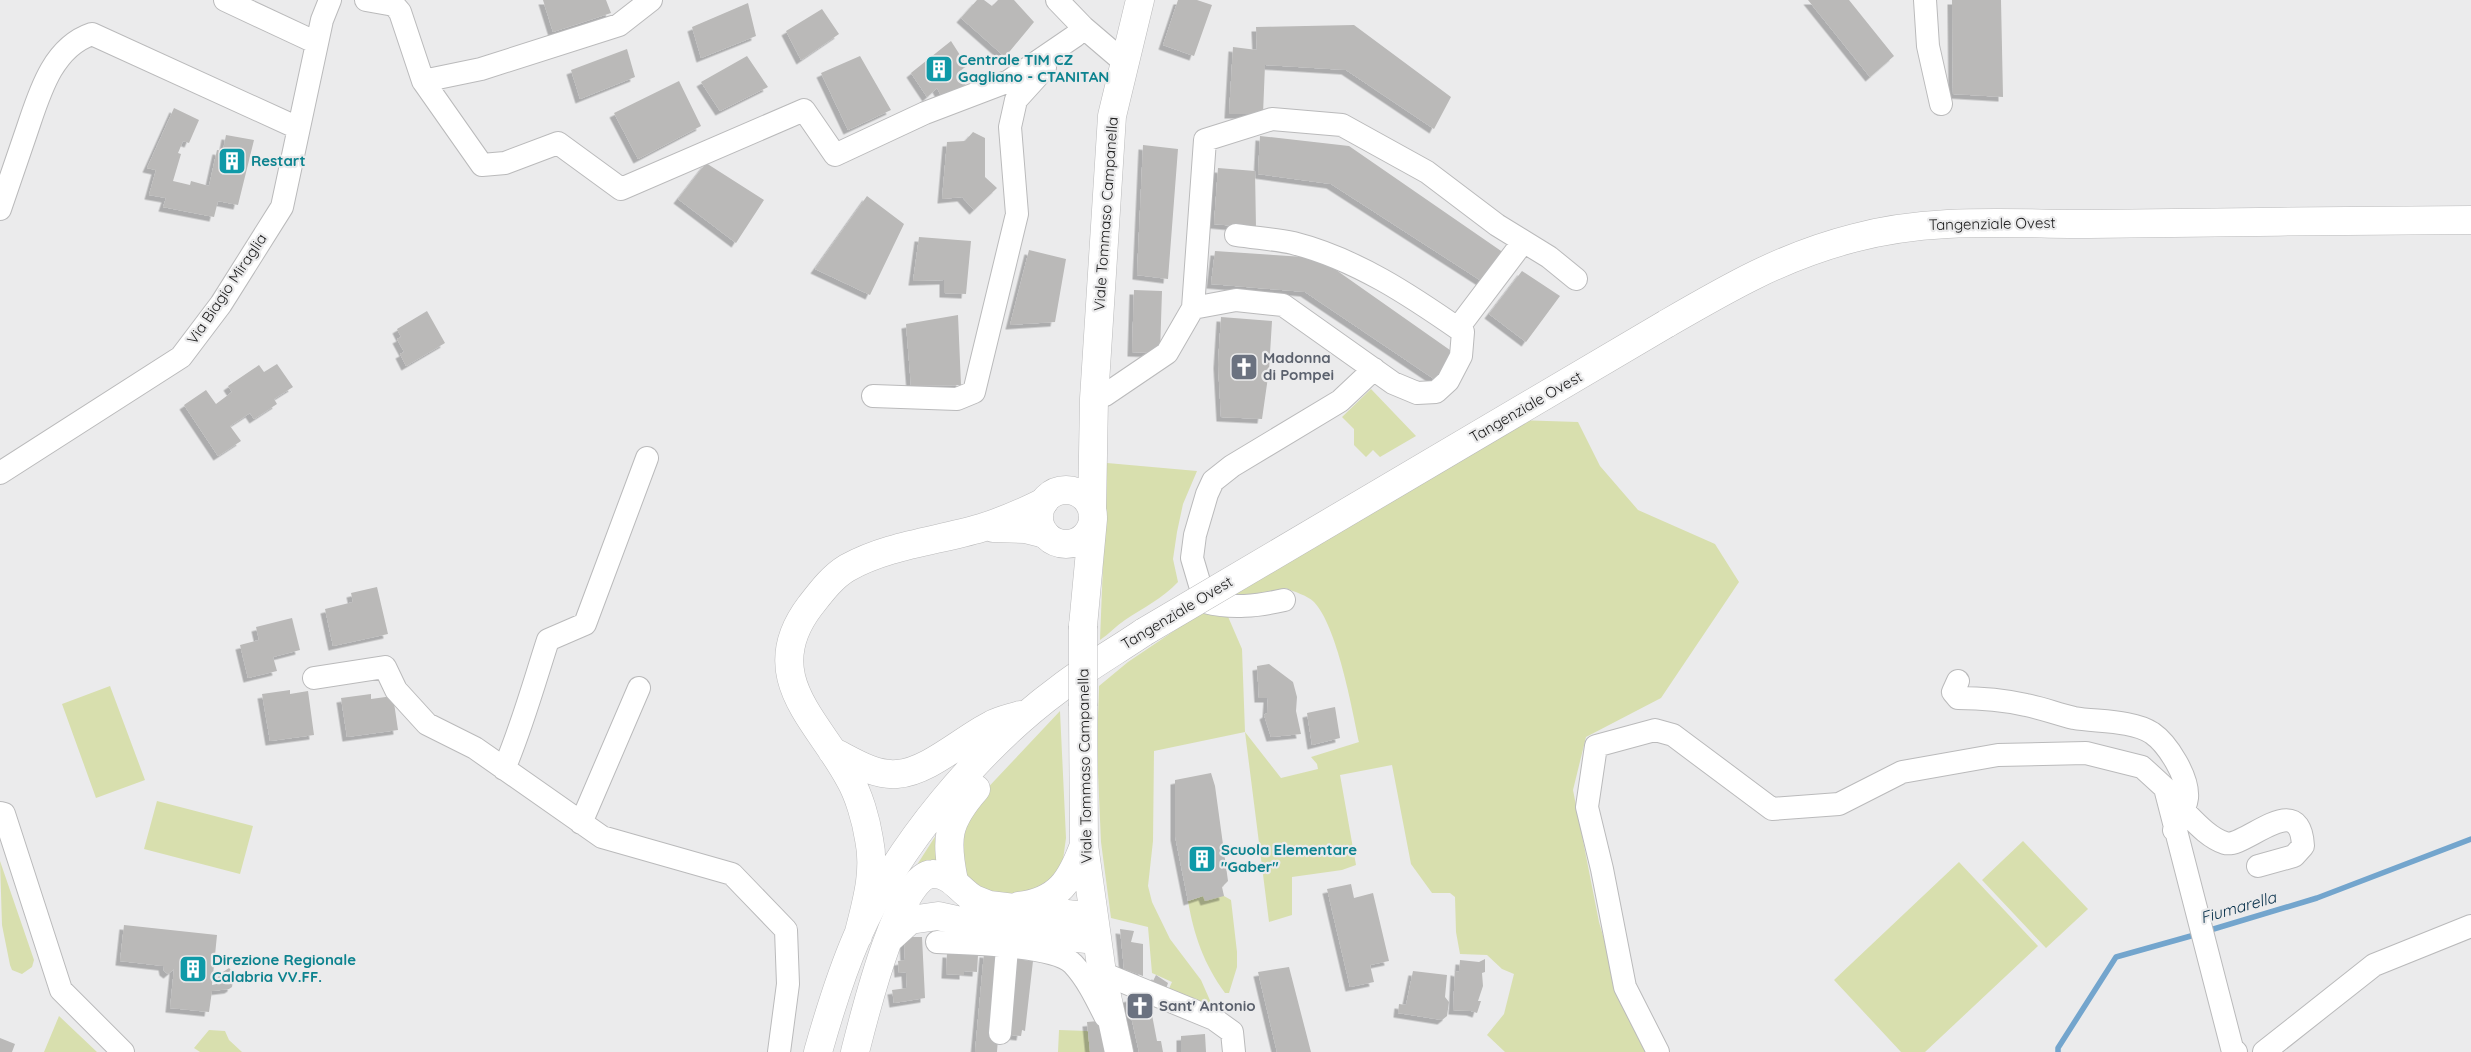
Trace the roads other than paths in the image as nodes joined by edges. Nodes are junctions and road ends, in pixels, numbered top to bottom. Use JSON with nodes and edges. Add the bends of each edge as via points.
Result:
{"nodes":[{"id":1,"x":225,"y":0,"type":"edge"},
{"id":2,"x":330,"y":0,"type":"edge"},
{"id":3,"x":366,"y":0,"type":"edge"},
{"id":4,"x":651,"y":0,"type":"edge"},
{"id":5,"x":1057,"y":0,"type":"edge"},
{"id":6,"x":1140,"y":0,"type":"edge"},
{"id":7,"x":1925,"y":0,"type":"edge"},
{"id":8,"x":1079,"y":31,"type":"junction"},
{"id":9,"x":316,"y":43,"type":"junction"},
{"id":10,"x":1124,"y":62,"type":"junction"},
{"id":11,"x":423,"y":81,"type":"junction"},
{"id":12,"x":1941,"y":104,"type":"dead end"},
{"id":13,"x":298,"y":128,"type":"junction"},
{"id":14,"x":0,"y":209,"type":"edge"},
{"id":15,"x":2471,"y":220,"type":"edge"},
{"id":16,"x":1236,"y":235,"type":"dead end"},
{"id":17,"x":1523,"y":242,"type":"junction"},
{"id":18,"x":1576,"y":279,"type":"dead end"},
{"id":19,"x":1193,"y":308,"type":"junction"},
{"id":20,"x":1458,"y":328,"type":"junction"},
{"id":21,"x":1374,"y":369,"type":"junction"},
{"id":22,"x":873,"y":396,"type":"dead end"},
{"id":23,"x":1094,"y":399,"type":"junction"},
{"id":24,"x":1094,"y":432,"type":"junction"},
{"id":25,"x":648,"y":458,"type":"dead end"},
{"id":26,"x":0,"y":473,"type":"edge"},
{"id":27,"x":1051,"y":497,"type":"junction"},
{"id":28,"x":1093,"y":515,"type":"junction"},
{"id":29,"x":982,"y":528,"type":"junction"},
{"id":30,"x":1048,"y":537,"type":"junction"},
{"id":31,"x":1284,"y":600,"type":"dead end"},
{"id":32,"x":1083,"y":626,"type":"junction"},
{"id":33,"x":314,"y":678,"type":"dead end"},
{"id":34,"x":1958,"y":681,"type":"dead end"},
{"id":35,"x":639,"y":688,"type":"dead end"},
{"id":36,"x":1031,"y":711,"type":"junction"},
{"id":37,"x":831,"y":750,"type":"junction"},
{"id":38,"x":504,"y":769,"type":"junction"},
{"id":39,"x":0,"y":813,"type":"edge"},
{"id":40,"x":2179,"y":820,"type":"junction"},
{"id":41,"x":581,"y":823,"type":"junction"},
{"id":42,"x":1084,"y":845,"type":"junction"},
{"id":43,"x":2258,"y":866,"type":"dead end"},
{"id":44,"x":954,"y":881,"type":"junction"},
{"id":45,"x":1004,"y":908,"type":"junction"},
{"id":46,"x":2471,"y":926,"type":"edge"},
{"id":47,"x":1095,"y":928,"type":"junction"},
{"id":48,"x":937,"y":929,"type":"junction"},
{"id":49,"x":858,"y":936,"type":"junction"},
{"id":50,"x":1057,"y":936,"type":"junction"},
{"id":51,"x":888,"y":941,"type":"junction"},
{"id":52,"x":1007,"y":948,"type":"junction"},
{"id":53,"x":1102,"y":973,"type":"junction"},
{"id":54,"x":1000,"y":1033,"type":"dead end"},
{"id":55,"x":1119,"y":1048,"type":"edge"},
{"id":56,"x":124,"y":1052,"type":"edge"},
{"id":57,"x":779,"y":1052,"type":"edge"},
{"id":58,"x":818,"y":1052,"type":"edge"},
{"id":59,"x":855,"y":1052,"type":"edge"},
{"id":60,"x":1234,"y":1052,"type":"edge"},
{"id":61,"x":1658,"y":1052,"type":"edge"},
{"id":62,"x":2236,"y":1052,"type":"edge"},
{"id":63,"x":2264,"y":1052,"type":"edge"}],
"edges":[{"from":1,"to":9,"type":"street"},
{"from":2,"to":9,"type":"street","name":"Via Biagio Miraglia"},
{"from":3,"to":11,"type":"street","via":[[394,5],[400,12]]},
{"from":4,"to":11,"type":"street","via":[[619,25],[481,69]]},
{"from":5,"to":8,"type":"street"},
{"from":6,"to":10,"type":"main road","name":"Viale Tommaso Campanella"},
{"from":7,"to":12,"type":"street","via":[[1928,46]]},
{"from":8,"to":10,"type":"street"},
{"from":8,"to":11,"type":"street","via":[[1010,81],[925,113],[835,155],[804,110],[620,189],[558,142],[505,163],[482,165]]},
{"from":8,"to":22,"type":"street","via":[[1016,100],[1010,127],[1017,214],[974,392],[956,399]]},
{"from":9,"to":13,"type":"street","name":"Via Biagio Miraglia"},
{"from":10,"to":23,"type":"main road","name":"Viale Tommaso Campanella","via":[[1112,116]]},
{"from":13,"to":14,"type":"street","via":[[92,34],[79,38],[61,56],[43,84]]},
{"from":13,"to":26,"type":"street","name":"Via Biagio Miraglia","via":[[282,207],[221,304],[181,357]]},
{"from":15,"to":36,"type":"main road","name":"Tangenziale Ovest","bridge":true,"via":[[1962,222],[1904,228],[1854,238],[1795,256],[1769,266],[1666,324],[1144,632],[1059,688]]},
{"from":16,"to":20,"type":"street","via":[[1293,244],[1366,270]]},
{"from":17,"to":18,"type":"street"},
{"from":17,"to":19,"type":"street","via":[[1426,172],[1342,125],[1272,119],[1205,140]]},
{"from":17,"to":20,"type":"street"},
{"from":19,"to":21,"type":"street","via":[[1236,300],[1283,304]]},
{"from":19,"to":23,"type":"street","via":[[1167,353]]},
{"from":20,"to":21,"type":"street","via":[[1463,332],[1461,356],[1448,381],[1436,392],[1417,393]]},
{"from":21,"to":31,"type":"street","via":[[1340,401],[1232,466],[1213,481],[1207,494],[1194,535],[1192,558],[1205,602],[1222,606],[1251,606]]},
{"from":23,"to":24,"type":"main road","name":"Viale Tommaso Campanella"},
{"from":24,"to":27,"type":"main road","name":"Viale Tommaso Campanella","via":[[1079,469]]},
{"from":24,"to":28,"type":"main road","name":"Viale Tommaso Campanella"},
{"from":25,"to":38,"type":"street","via":[[585,624],[548,640],[520,731]]},
{"from":27,"to":28,"type":"main road","via":[[1066,490],[1082,495]]},
{"from":27,"to":29,"type":"main road"},
{"from":27,"to":30,"type":"main road","via":[[1039,518]]},
{"from":28,"to":30,"type":"main road","via":[[1086,536],[1079,542],[1070,544]]},
{"from":28,"to":32,"type":"main road","name":"Viale Tommaso Campanella"},
{"from":29,"to":30,"type":"main road","via":[[1025,529]]},
{"from":29,"to":37,"type":"main road","via":[[898,548],[846,569],[830,581],[802,617],[791,641],[794,689],[809,719]]},
{"from":30,"to":32,"type":"main road","name":"Viale Tommaso Campanella","via":[[1072,571]]},
{"from":32,"to":42,"type":"main road","name":"Viale Tommaso Campanella","bridge":true},
{"from":33,"to":38,"type":"street","via":[[385,667],[396,690],[426,724],[475,748]]},
{"from":34,"to":40,"type":"street","via":[[1953,692],[1958,698],[2026,705],[2074,718],[2126,724],[2152,733],[2183,774],[2187,799]]},
{"from":35,"to":41,"type":"street"},
{"from":36,"to":37,"type":"main road","via":[[992,724],[933,760],[897,774],[870,770]]},
{"from":36,"to":44,"type":"main road","via":[[1000,763],[959,809],[952,822],[948,835]]},
{"from":36,"to":49,"type":"main road","name":"Tangenziale Ovest","via":[[989,751],[929,818],[888,879]]},
{"from":37,"to":49,"type":"main road","via":[[850,779],[870,839],[870,886]]},
{"from":38,"to":41,"type":"street"},
{"from":39,"to":56,"type":"street","via":[[4,814],[61,990]]},
{"from":40,"to":43,"type":"street","via":[[2200,827],[2226,843],[2233,843],[2277,822],[2289,821],[2297,826],[2303,834],[2303,846],[2294,856]]},
{"from":40,"to":61,"type":"street","via":[[2165,788],[2142,767],[2086,753],[1998,755],[1902,772],[1838,804],[1772,809],[1673,735],[1655,730],[1596,746],[1586,807],[1602,869],[1624,987]]},
{"from":40,"to":62,"type":"street","via":[[2188,882],[2232,1048]]},
{"from":41,"to":57,"type":"street","via":[[602,837],[732,874],[786,930],[788,984]]},
{"from":42,"to":45,"type":"main road","via":[[1076,867],[1052,896],[1038,903]]},
{"from":42,"to":47,"type":"main road","name":"Viale Tommaso Campanella"},
{"from":44,"to":45,"type":"main road","via":[[974,899]]},
{"from":44,"to":48,"type":"main road","via":[[953,903]]},
{"from":44,"to":51,"type":"main road","via":[[933,874],[919,879],[896,919]]},
{"from":45,"to":47,"type":"main road"},
{"from":46,"to":63,"type":"street","via":[[2374,965]]},
{"from":47,"to":50,"type":"main road"},
{"from":47,"to":53,"type":"main road","name":"Viale Tommaso Campanella"},
{"from":48,"to":50,"type":"main road","via":[[1002,930]]},
{"from":48,"to":51,"type":"main road","via":[[910,920]]},
{"from":48,"to":52,"type":"street"},
{"from":49,"to":58,"type":"main road","name":"Tangenziale Ovest"},
{"from":50,"to":53,"type":"main road"},
{"from":51,"to":59,"type":"main road"},
{"from":52,"to":54,"type":"street"},
{"from":52,"to":55,"type":"street","via":[[1055,954],[1072,962],[1092,991]]},
{"from":53,"to":55,"type":"main road","name":"Viale Tommaso Campanella"},
{"from":53,"to":60,"type":"street","via":[[1214,1019],[1232,1032]]}]}
